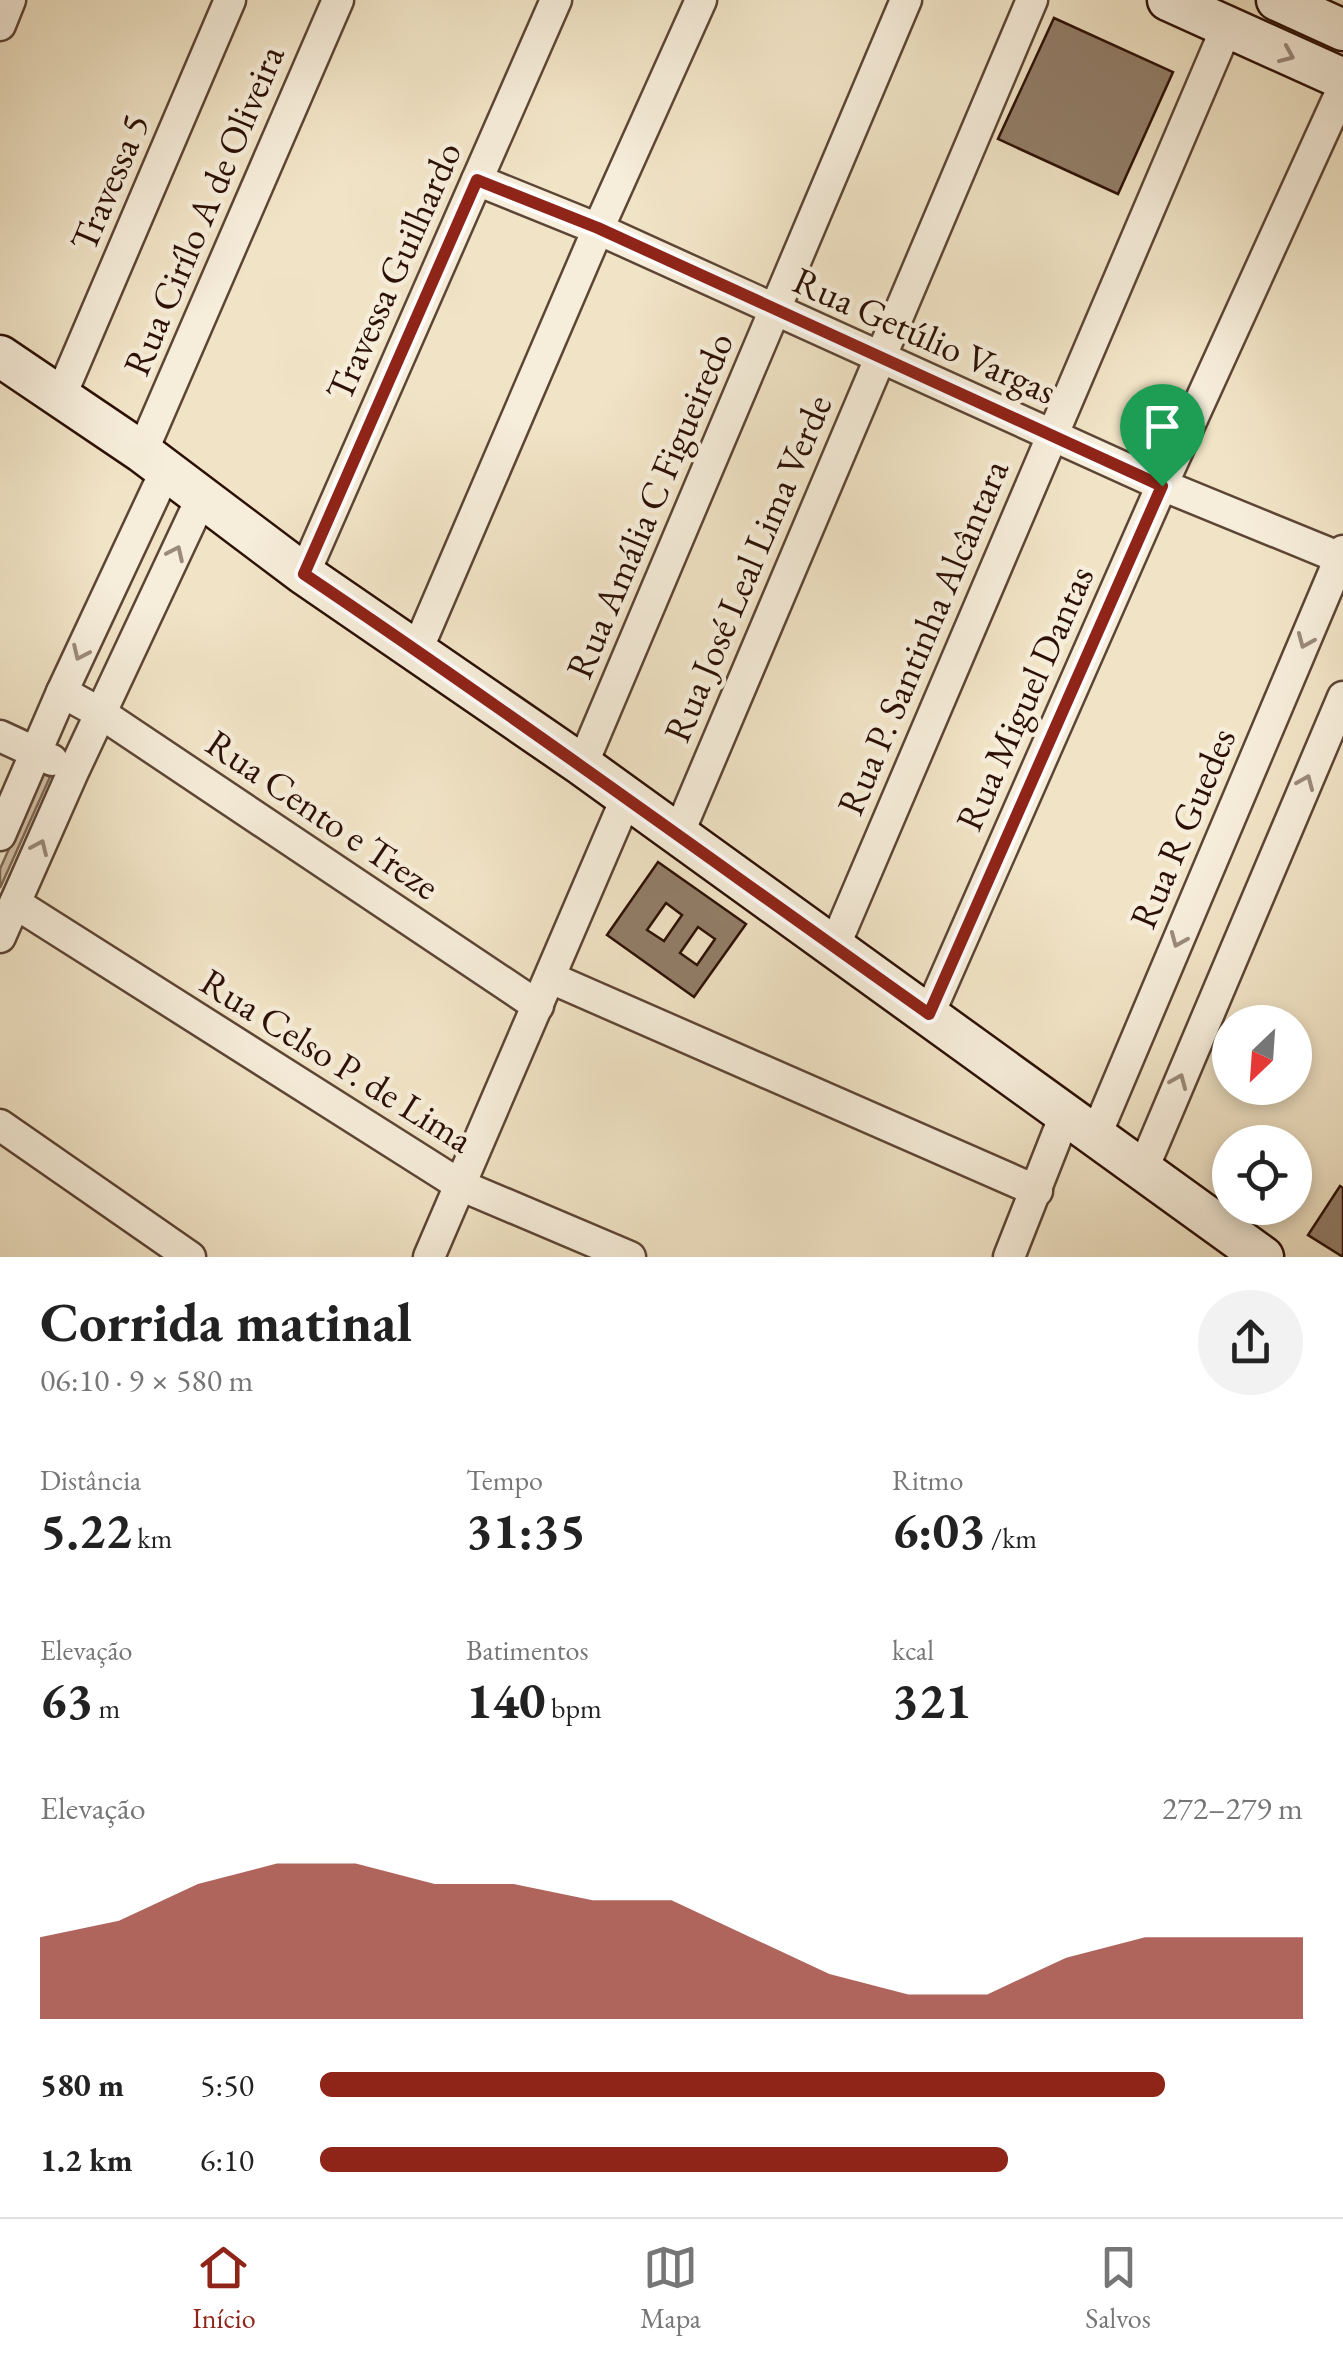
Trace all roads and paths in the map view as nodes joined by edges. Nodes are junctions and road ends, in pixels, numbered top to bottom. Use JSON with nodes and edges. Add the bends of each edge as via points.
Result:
{"nodes":[{"id":1,"x":10,"y":0,"type":"edge"},
{"id":2,"x":230,"y":0,"type":"edge"},
{"id":3,"x":338,"y":0,"type":"edge"},
{"id":4,"x":556,"y":0,"type":"edge"},
{"id":5,"x":701,"y":0,"type":"edge"},
{"id":6,"x":906,"y":0,"type":"edge"},
{"id":7,"x":1032,"y":0,"type":"edge"},
{"id":8,"x":1168,"y":0,"type":"edge"},
{"id":9,"x":1277,"y":0,"type":"edge"},
{"id":10,"x":0,"y":25,"type":"edge"},
{"id":11,"x":1226,"y":29,"type":"junction"},
{"id":12,"x":1343,"y":30,"type":"edge"},
{"id":13,"x":1343,"y":79,"type":"edge"},
{"id":14,"x":1343,"y":88,"type":"edge"},
{"id":15,"x":477,"y":180,"type":"junction"},
{"id":16,"x":598,"y":228,"type":"junction"},
{"id":17,"x":774,"y":311,"type":"junction"},
{"id":18,"x":0,"y":356,"type":"edge"},
{"id":19,"x":879,"y":359,"type":"junction"},
{"id":20,"x":61,"y":395,"type":"junction"},
{"id":21,"x":1052,"y":436,"type":"junction"},
{"id":22,"x":154,"y":461,"type":"junction"},
{"id":23,"x":1162,"y":486,"type":"junction"},
{"id":24,"x":202,"y":497,"type":"junction"},
{"id":25,"x":1342,"y":556,"type":"edge"},
{"id":26,"x":304,"y":574,"type":"junction"},
{"id":27,"x":417,"y":650,"type":"junction"},
{"id":28,"x":62,"y":692,"type":"junction"},
{"id":29,"x":1343,"y":697,"type":"edge"},
{"id":30,"x":102,"y":714,"type":"junction"},
{"id":31,"x":0,"y":736,"type":"edge"},
{"id":32,"x":38,"y":752,"type":"junction"},
{"id":33,"x":582,"y":765,"type":"junction"},
{"id":34,"x":73,"y":772,"type":"junction"},
{"id":35,"x":626,"y":799,"type":"junction"},
{"id":36,"x":0,"y":835,"type":"edge"},
{"id":37,"x":677,"y":836,"type":"junction"},
{"id":38,"x":15,"y":903,"type":"junction"},
{"id":39,"x":0,"y":936,"type":"edge"},
{"id":40,"x":834,"y":947,"type":"junction"},
{"id":41,"x":545,"y":992,"type":"junction"},
{"id":42,"x":929,"y":1014,"type":"junction"},
{"id":43,"x":0,"y":1126,"type":"edge"},
{"id":44,"x":1080,"y":1126,"type":"junction"},
{"id":45,"x":1142,"y":1171,"type":"junction"},
{"id":46,"x":460,"y":1185,"type":"junction"},
{"id":47,"x":1037,"y":1191,"type":"junction"},
{"id":48,"x":1257,"y":1255,"type":"edge"},
{"id":49,"x":190,"y":1257,"type":"edge"},
{"id":50,"x":429,"y":1257,"type":"edge"},
{"id":51,"x":630,"y":1257,"type":"edge"},
{"id":52,"x":1010,"y":1257,"type":"edge"}],
"edges":[{"from":1,"to":10,"type":"street"},
{"from":2,"to":20,"type":"street","name":"Travessa 5"},
{"from":3,"to":22,"type":"street","name":"Rua Cirílo A de Oliveira"},
{"from":4,"to":15,"type":"street","name":"Travessa Guilhardo"},
{"from":5,"to":16,"type":"street"},
{"from":6,"to":17,"type":"street","name":"Rua Amália C Figueiredo"},
{"from":7,"to":19,"type":"street","name":"Rua José Leal Lima Verde"},
{"from":8,"to":11,"type":"street"},
{"from":9,"to":12,"type":"street"},
{"from":11,"to":13,"type":"street","one_way":true},
{"from":11,"to":21,"type":"street","name":"Rua P. Santinha Alcântara"},
{"from":14,"to":23,"type":"street","name":"Rua Miguel Dantas"},
{"from":15,"to":16,"type":"street","name":"Rua Getúlio Vargas"},
{"from":15,"to":26,"type":"street","name":"Travessa Guilhardo"},
{"from":16,"to":17,"type":"street","name":"Rua Getúlio Vargas"},
{"from":16,"to":27,"type":"street"},
{"from":17,"to":19,"type":"street","name":"Rua Getúlio Vargas"},
{"from":17,"to":33,"type":"street","name":"Rua Amália C Figueiredo"},
{"from":18,"to":20,"type":"street"},
{"from":19,"to":21,"type":"street","name":"Rua Getúlio Vargas"},
{"from":19,"to":37,"type":"street","name":"Rua José Leal Lima Verde"},
{"from":20,"to":22,"type":"street"},
{"from":21,"to":23,"type":"street","name":"Rua Getúlio Vargas"},
{"from":21,"to":40,"type":"street","name":"Rua P. Santinha Alcântara"},
{"from":22,"to":24,"type":"street"},
{"from":22,"to":28,"type":"street","name":"Rua Cirílo A de Oliveira","one_way":true},
{"from":23,"to":25,"type":"street","name":"Rua Getúlio Vargas"},
{"from":23,"to":42,"type":"street","name":"Rua Miguel Dantas"},
{"from":24,"to":26,"type":"street"},
{"from":30,"to":24,"type":"street","one_way":true},
{"from":25,"to":44,"type":"street","name":"Rua R Guedes","one_way":true},
{"from":26,"to":27,"type":"street"},
{"from":27,"to":33,"type":"street"},
{"from":28,"to":30,"type":"street","name":"Rua Cento e Treze"},
{"from":28,"to":32,"type":"street","name":"Rua Cirílo A de Oliveira"},
{"from":45,"to":29,"type":"street","one_way":true},
{"from":30,"to":34,"type":"street"},
{"from":30,"to":41,"type":"street","name":"Rua Cento e Treze"},
{"from":31,"to":32,"type":"street"},
{"from":32,"to":34,"type":"street"},
{"from":32,"to":36,"type":"street","name":"Rua Cirílo A de Oliveira"},
{"from":33,"to":35,"type":"street"},
{"from":38,"to":34,"type":"street","one_way":true},
{"from":35,"to":37,"type":"street"},
{"from":35,"to":41,"type":"street"},
{"from":37,"to":40,"type":"street"},
{"from":38,"to":39,"type":"street"},
{"from":38,"to":46,"type":"street","name":"Rua Celso P. de Lima"},
{"from":40,"to":42,"type":"street"},
{"from":41,"to":46,"type":"street"},
{"from":41,"to":47,"type":"street","name":"Rua Cento e Treze"},
{"from":42,"to":44,"type":"street"},
{"from":43,"to":49,"type":"street"},
{"from":44,"to":45,"type":"street"},
{"from":44,"to":47,"type":"street","name":"Rua R Guedes"},
{"from":45,"to":48,"type":"street"},
{"from":46,"to":50,"type":"street"},
{"from":46,"to":51,"type":"street","name":"Rua Celso P. de Lima"},
{"from":47,"to":52,"type":"street","name":"Rua R Guedes"}]}
